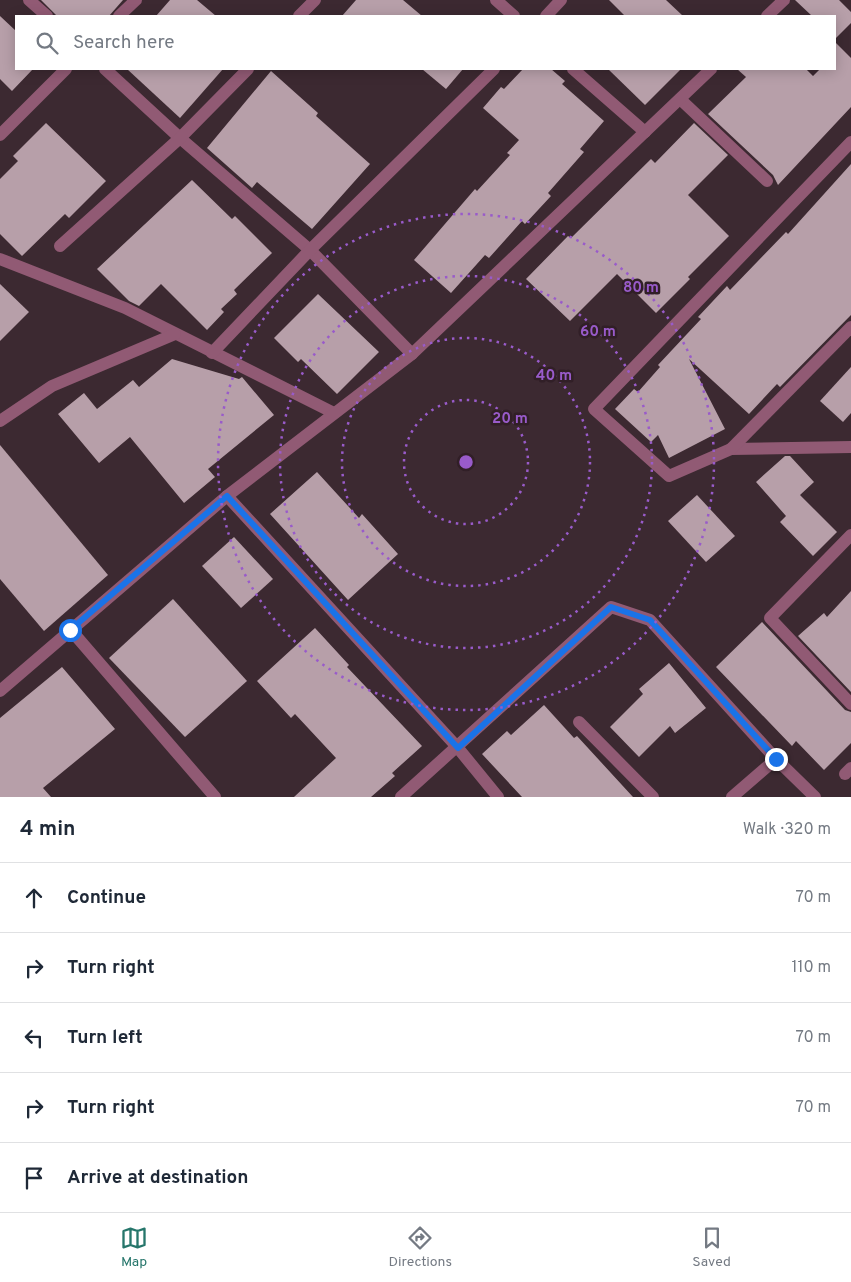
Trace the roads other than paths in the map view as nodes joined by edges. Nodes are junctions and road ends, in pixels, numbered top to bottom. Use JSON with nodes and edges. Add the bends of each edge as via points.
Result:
{"nodes":[{"id":1,"x":29,"y":0,"type":"edge"},
{"id":2,"x":136,"y":0,"type":"edge"},
{"id":3,"x":315,"y":0,"type":"edge"},
{"id":4,"x":496,"y":0,"type":"edge"},
{"id":5,"x":561,"y":0,"type":"edge"},
{"id":6,"x":784,"y":0,"type":"edge"},
{"id":7,"x":46,"y":15,"type":"edge"},
{"id":8,"x":120,"y":15,"type":"edge"},
{"id":9,"x":300,"y":15,"type":"edge"},
{"id":10,"x":513,"y":15,"type":"edge"},
{"id":11,"x":547,"y":15,"type":"edge"},
{"id":12,"x":767,"y":15,"type":"edge"},
{"id":13,"x":65,"y":70,"type":"edge"},
{"id":14,"x":106,"y":70,"type":"edge"},
{"id":15,"x":247,"y":70,"type":"edge"},
{"id":16,"x":493,"y":70,"type":"edge"},
{"id":17,"x":573,"y":70,"type":"edge"},
{"id":18,"x":710,"y":70,"type":"edge"},
{"id":19,"x":680,"y":99,"type":"junction"},
{"id":20,"x":645,"y":132,"type":"junction"},
{"id":21,"x":0,"y":136,"type":"edge"},
{"id":22,"x":180,"y":138,"type":"junction"},
{"id":23,"x":851,"y":142,"type":"edge"},
{"id":24,"x":767,"y":181,"type":"dead end"},
{"id":25,"x":60,"y":246,"type":"dead end"},
{"id":26,"x":310,"y":250,"type":"junction"},
{"id":27,"x":0,"y":259,"type":"edge"},
{"id":28,"x":851,"y":327,"type":"edge"},
{"id":29,"x":175,"y":334,"type":"junction"},
{"id":30,"x":212,"y":353,"type":"junction"},
{"id":31,"x":412,"y":354,"type":"junction"},
{"id":32,"x":334,"y":413,"type":"junction"},
{"id":33,"x":0,"y":421,"type":"edge"},
{"id":34,"x":851,"y":447,"type":"edge"},
{"id":35,"x":731,"y":449,"type":"junction"},
{"id":36,"x":227,"y":496,"type":"junction"},
{"id":37,"x":851,"y":535,"type":"edge"},
{"id":38,"x":70,"y":630,"type":"junction"},
{"id":39,"x":0,"y":691,"type":"edge"},
{"id":40,"x":851,"y":704,"type":"edge"},
{"id":41,"x":579,"y":722,"type":"dead end"},
{"id":42,"x":458,"y":748,"type":"junction"},
{"id":43,"x":776,"y":759,"type":"junction"},
{"id":44,"x":215,"y":797,"type":"edge"},
{"id":45,"x":400,"y":797,"type":"edge"},
{"id":46,"x":498,"y":797,"type":"edge"},
{"id":47,"x":653,"y":797,"type":"edge"},
{"id":48,"x":732,"y":797,"type":"edge"},
{"id":49,"x":815,"y":797,"type":"edge"}],
"edges":[{"from":1,"to":7,"type":"street"},
{"from":2,"to":8,"type":"street"},
{"from":3,"to":9,"type":"street"},
{"from":4,"to":10,"type":"street"},
{"from":5,"to":11,"type":"street"},
{"from":6,"to":12,"type":"street"},
{"from":13,"to":21,"type":"street"},
{"from":14,"to":22,"type":"street"},
{"from":15,"to":22,"type":"street"},
{"from":16,"to":26,"type":"street"},
{"from":17,"to":20,"type":"street"},
{"from":18,"to":19,"type":"street"},
{"from":19,"to":20,"type":"street"},
{"from":19,"to":24,"type":"street"},
{"from":20,"to":31,"type":"street"},
{"from":22,"to":25,"type":"street"},
{"from":22,"to":26,"type":"street"},
{"from":23,"to":35,"type":"street","via":[[594,409],[669,476]]},
{"from":26,"to":30,"type":"street"},
{"from":26,"to":31,"type":"street"},
{"from":27,"to":29,"type":"street","via":[[125,308]]},
{"from":28,"to":35,"type":"street"},
{"from":29,"to":30,"type":"street"},
{"from":29,"to":33,"type":"street","via":[[52,386]]},
{"from":30,"to":32,"type":"street"},
{"from":31,"to":32,"type":"street"},
{"from":32,"to":36,"type":"street"},
{"from":34,"to":35,"type":"street"},
{"from":36,"to":38,"type":"street"},
{"from":36,"to":42,"type":"street"},
{"from":37,"to":40,"type":"street","via":[[770,618]]},
{"from":38,"to":39,"type":"street"},
{"from":38,"to":44,"type":"street"},
{"from":41,"to":47,"type":"street"},
{"from":42,"to":43,"type":"street","via":[[611,607],[650,620]]},
{"from":42,"to":45,"type":"street"},
{"from":42,"to":46,"type":"street"},
{"from":43,"to":48,"type":"street"},
{"from":43,"to":49,"type":"street"}]}
